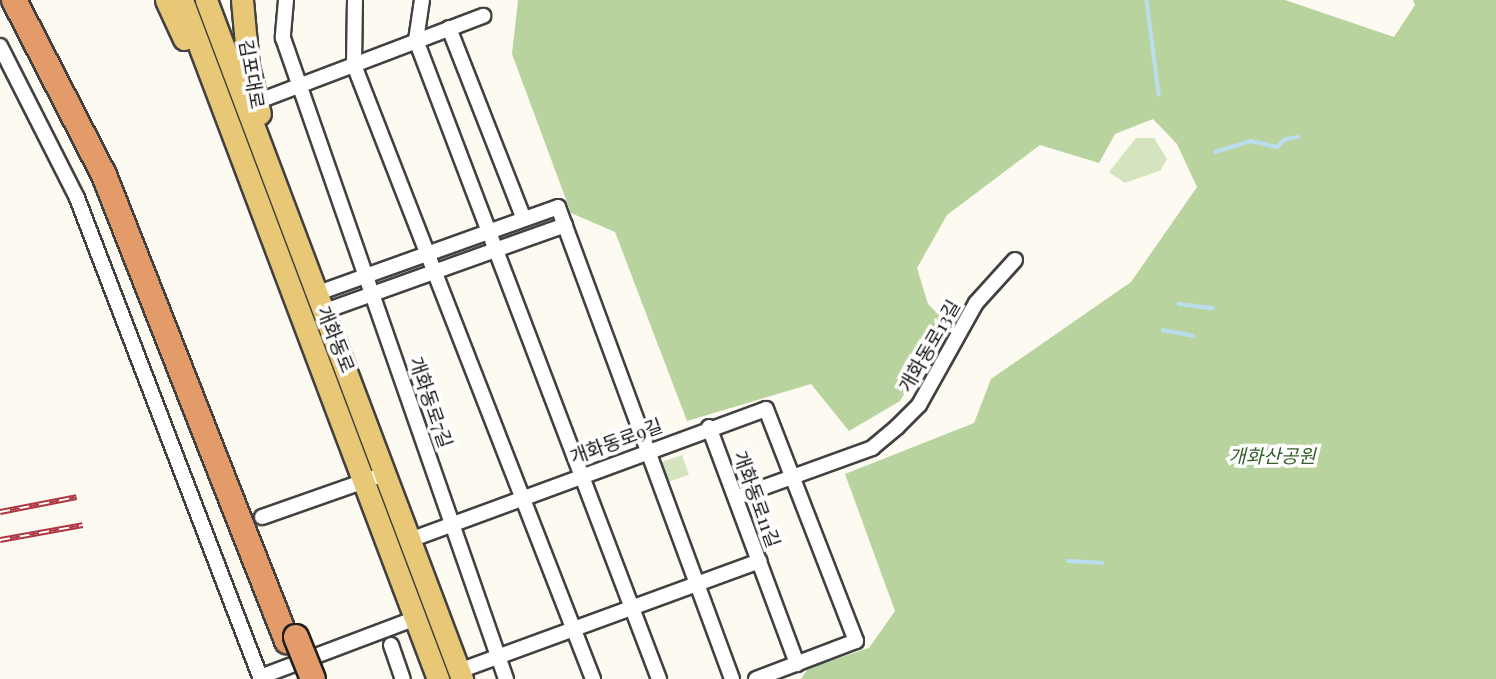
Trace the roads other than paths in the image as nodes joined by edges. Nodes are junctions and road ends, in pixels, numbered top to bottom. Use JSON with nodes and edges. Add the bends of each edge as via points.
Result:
{"nodes":[{"id":1,"x":14,"y":0,"type":"edge"},
{"id":2,"x":29,"y":0,"type":"edge"},
{"id":3,"x":166,"y":0,"type":"edge"},
{"id":4,"x":183,"y":0,"type":"edge"},
{"id":5,"x":206,"y":0,"type":"edge"},
{"id":6,"x":223,"y":0,"type":"edge"},
{"id":7,"x":242,"y":0,"type":"edge"},
{"id":8,"x":286,"y":0,"type":"edge"},
{"id":9,"x":355,"y":0,"type":"edge"},
{"id":10,"x":422,"y":0,"type":"edge"},
{"id":11,"x":483,"y":16,"type":"dead end"},
{"id":12,"x":449,"y":29,"type":"junction"},
{"id":13,"x":220,"y":38,"type":"junction"},
{"id":14,"x":416,"y":40,"type":"junction"},
{"id":15,"x":0,"y":46,"type":"edge"},
{"id":16,"x":355,"y":65,"type":"junction"},
{"id":17,"x":300,"y":83,"type":"junction"},
{"id":18,"x":259,"y":101,"type":"junction"},
{"id":19,"x":222,"y":108,"type":"junction"},
{"id":20,"x":262,"y":148,"type":"junction"},
{"id":21,"x":524,"y":219,"type":"junction"},
{"id":22,"x":565,"y":225,"type":"junction"},
{"id":23,"x":489,"y":232,"type":"junction"},
{"id":24,"x":496,"y":249,"type":"junction"},
{"id":25,"x":431,"y":253,"type":"junction"},
{"id":26,"x":1015,"y":260,"type":"dead end"},
{"id":27,"x":438,"y":270,"type":"junction"},
{"id":28,"x":368,"y":275,"type":"junction"},
{"id":29,"x":374,"y":293,"type":"junction"},
{"id":30,"x":321,"y":302,"type":"junction"},
{"id":31,"x":328,"y":379,"type":"junction"},
{"id":32,"x":361,"y":402,"type":"junction"},
{"id":33,"x":709,"y":427,"type":"junction"},
{"id":34,"x":647,"y":450,"type":"junction"},
{"id":35,"x":584,"y":474,"type":"junction"},
{"id":36,"x":229,"y":476,"type":"junction"},
{"id":37,"x":375,"y":477,"type":"junction"},
{"id":38,"x":794,"y":478,"type":"junction"},
{"id":39,"x":523,"y":496,"type":"junction"},
{"id":40,"x":737,"y":497,"type":"junction"},
{"id":41,"x":262,"y":517,"type":"dead end"},
{"id":42,"x":452,"y":524,"type":"junction"},
{"id":43,"x":411,"y":540,"type":"junction"},
{"id":44,"x":760,"y":561,"type":"junction"},
{"id":45,"x":697,"y":584,"type":"junction"},
{"id":46,"x":633,"y":608,"type":"junction"},
{"id":47,"x":416,"y":618,"type":"junction"},
{"id":48,"x":574,"y":629,"type":"junction"},
{"id":49,"x":292,"y":639,"type":"junction"},
{"id":50,"x":391,"y":645,"type":"dead end"},
{"id":51,"x":498,"y":657,"type":"junction"},
{"id":52,"x":797,"y":664,"type":"junction"},
{"id":53,"x":461,"y":675,"type":"edge"},
{"id":54,"x":261,"y":678,"type":"edge"},
{"id":55,"x":301,"y":679,"type":"edge"},
{"id":56,"x":313,"y":679,"type":"edge"},
{"id":57,"x":403,"y":679,"type":"edge"},
{"id":58,"x":438,"y":679,"type":"edge"},
{"id":59,"x":506,"y":679,"type":"edge"},
{"id":60,"x":593,"y":679,"type":"edge"},
{"id":61,"x":659,"y":679,"type":"edge"},
{"id":62,"x":732,"y":679,"type":"edge"},
{"id":63,"x":756,"y":679,"type":"edge"},
{"id":64,"x":788,"y":679,"type":"edge"}],
"edges":[{"from":1,"to":36,"type":"highway","via":[[104,175]]},
{"from":2,"to":36,"type":"highway","via":[[117,169]]},
{"from":3,"to":19,"type":"main road"},
{"from":4,"to":19,"type":"main road","name":"개화동로"},
{"from":5,"to":13,"type":"main road","name":"개화동로"},
{"from":6,"to":13,"type":"main road","name":"김포대로"},
{"from":7,"to":18,"type":"main road","name":"김포대로","via":[[248,66]]},
{"from":8,"to":17,"type":"street","name":"개화동로7길","via":[[283,38]]},
{"from":9,"to":16,"type":"street"},
{"from":10,"to":14,"type":"street"},
{"from":11,"to":12,"type":"street"},
{"from":12,"to":14,"type":"street"},
{"from":12,"to":21,"type":"street"},
{"from":13,"to":19,"type":"main road","name":"김포대로"},
{"from":13,"to":20,"type":"main road","name":"개화동로"},
{"from":14,"to":16,"type":"street"},
{"from":14,"to":23,"type":"street"},
{"from":15,"to":54,"type":"street","via":[[78,198]]},
{"from":16,"to":17,"type":"street"},
{"from":16,"to":25,"type":"street"},
{"from":17,"to":18,"type":"street"},
{"from":17,"to":28,"type":"street","name":"개화동로7길"},
{"from":18,"to":20,"type":"main road","name":"김포대로"},
{"from":19,"to":31,"type":"main road","name":"개화동로"},
{"from":20,"to":30,"type":"main road","name":"개화동로"},
{"from":21,"to":22,"type":"street","via":[[558,207]]},
{"from":21,"to":23,"type":"street"},
{"from":22,"to":24,"type":"street"},
{"from":22,"to":34,"type":"street"},
{"from":23,"to":24,"type":"street"},
{"from":23,"to":25,"type":"street"},
{"from":24,"to":27,"type":"street"},
{"from":24,"to":35,"type":"street"},
{"from":25,"to":27,"type":"street"},
{"from":25,"to":28,"type":"street"},
{"from":26,"to":38,"type":"street","name":"개화동로13길","via":[[976,303],[919,405],[904,420],[872,447]]},
{"from":27,"to":29,"type":"street"},
{"from":27,"to":39,"type":"street"},
{"from":28,"to":29,"type":"street","name":"개화동로7길"},
{"from":28,"to":30,"type":"street"},
{"from":29,"to":30,"type":"street"},
{"from":29,"to":42,"type":"street","name":"개화동로7길"},
{"from":30,"to":32,"type":"main road","name":"개화동로"},
{"from":31,"to":32,"type":"main road","via":[[340,382],[354,407]]},
{"from":31,"to":37,"type":"main road","name":"개화동로"},
{"from":32,"to":37,"type":"main road","name":"개화동로"},
{"from":33,"to":34,"type":"street","name":"개화동로9길"},
{"from":33,"to":38,"type":"street","name":"개화동로9길","via":[[766,409]]},
{"from":33,"to":40,"type":"street","name":"개화동로11길"},
{"from":34,"to":35,"type":"street","name":"개화동로9길"},
{"from":34,"to":45,"type":"street"},
{"from":35,"to":39,"type":"street","name":"개화동로9길"},
{"from":35,"to":46,"type":"street"},
{"from":36,"to":49,"type":"highway"},
{"from":37,"to":41,"type":"street"},
{"from":37,"to":43,"type":"main road","name":"개화동로"},
{"from":37,"to":47,"type":"main road","name":"개화동로"},
{"from":38,"to":40,"type":"street","name":"개화동로13길"},
{"from":38,"to":52,"type":"street","via":[[856,641]]},
{"from":39,"to":42,"type":"street","name":"개화동로9길"},
{"from":39,"to":48,"type":"street"},
{"from":40,"to":44,"type":"street","name":"개화동로11길"},
{"from":42,"to":43,"type":"street","name":"개화동로9길"},
{"from":42,"to":51,"type":"street"},
{"from":43,"to":53,"type":"main road","name":"개화동로"},
{"from":44,"to":45,"type":"street","name":"개화동로11길"},
{"from":44,"to":52,"type":"street"},
{"from":45,"to":46,"type":"street","name":"개화동로11길"},
{"from":45,"to":62,"type":"street"},
{"from":46,"to":48,"type":"street","name":"개화동로11길"},
{"from":46,"to":61,"type":"street"},
{"from":47,"to":54,"type":"street"},
{"from":47,"to":58,"type":"main road","name":"개화동로"},
{"from":48,"to":51,"type":"street","name":"개화동로11길"},
{"from":48,"to":60,"type":"street"},
{"from":49,"to":55,"type":"highway"},
{"from":49,"to":56,"type":"highway","bridge":true},
{"from":50,"to":57,"type":"street"},
{"from":51,"to":53,"type":"street","name":"개화동로11길"},
{"from":51,"to":59,"type":"street"},
{"from":52,"to":63,"type":"street"},
{"from":52,"to":64,"type":"street"}]}
